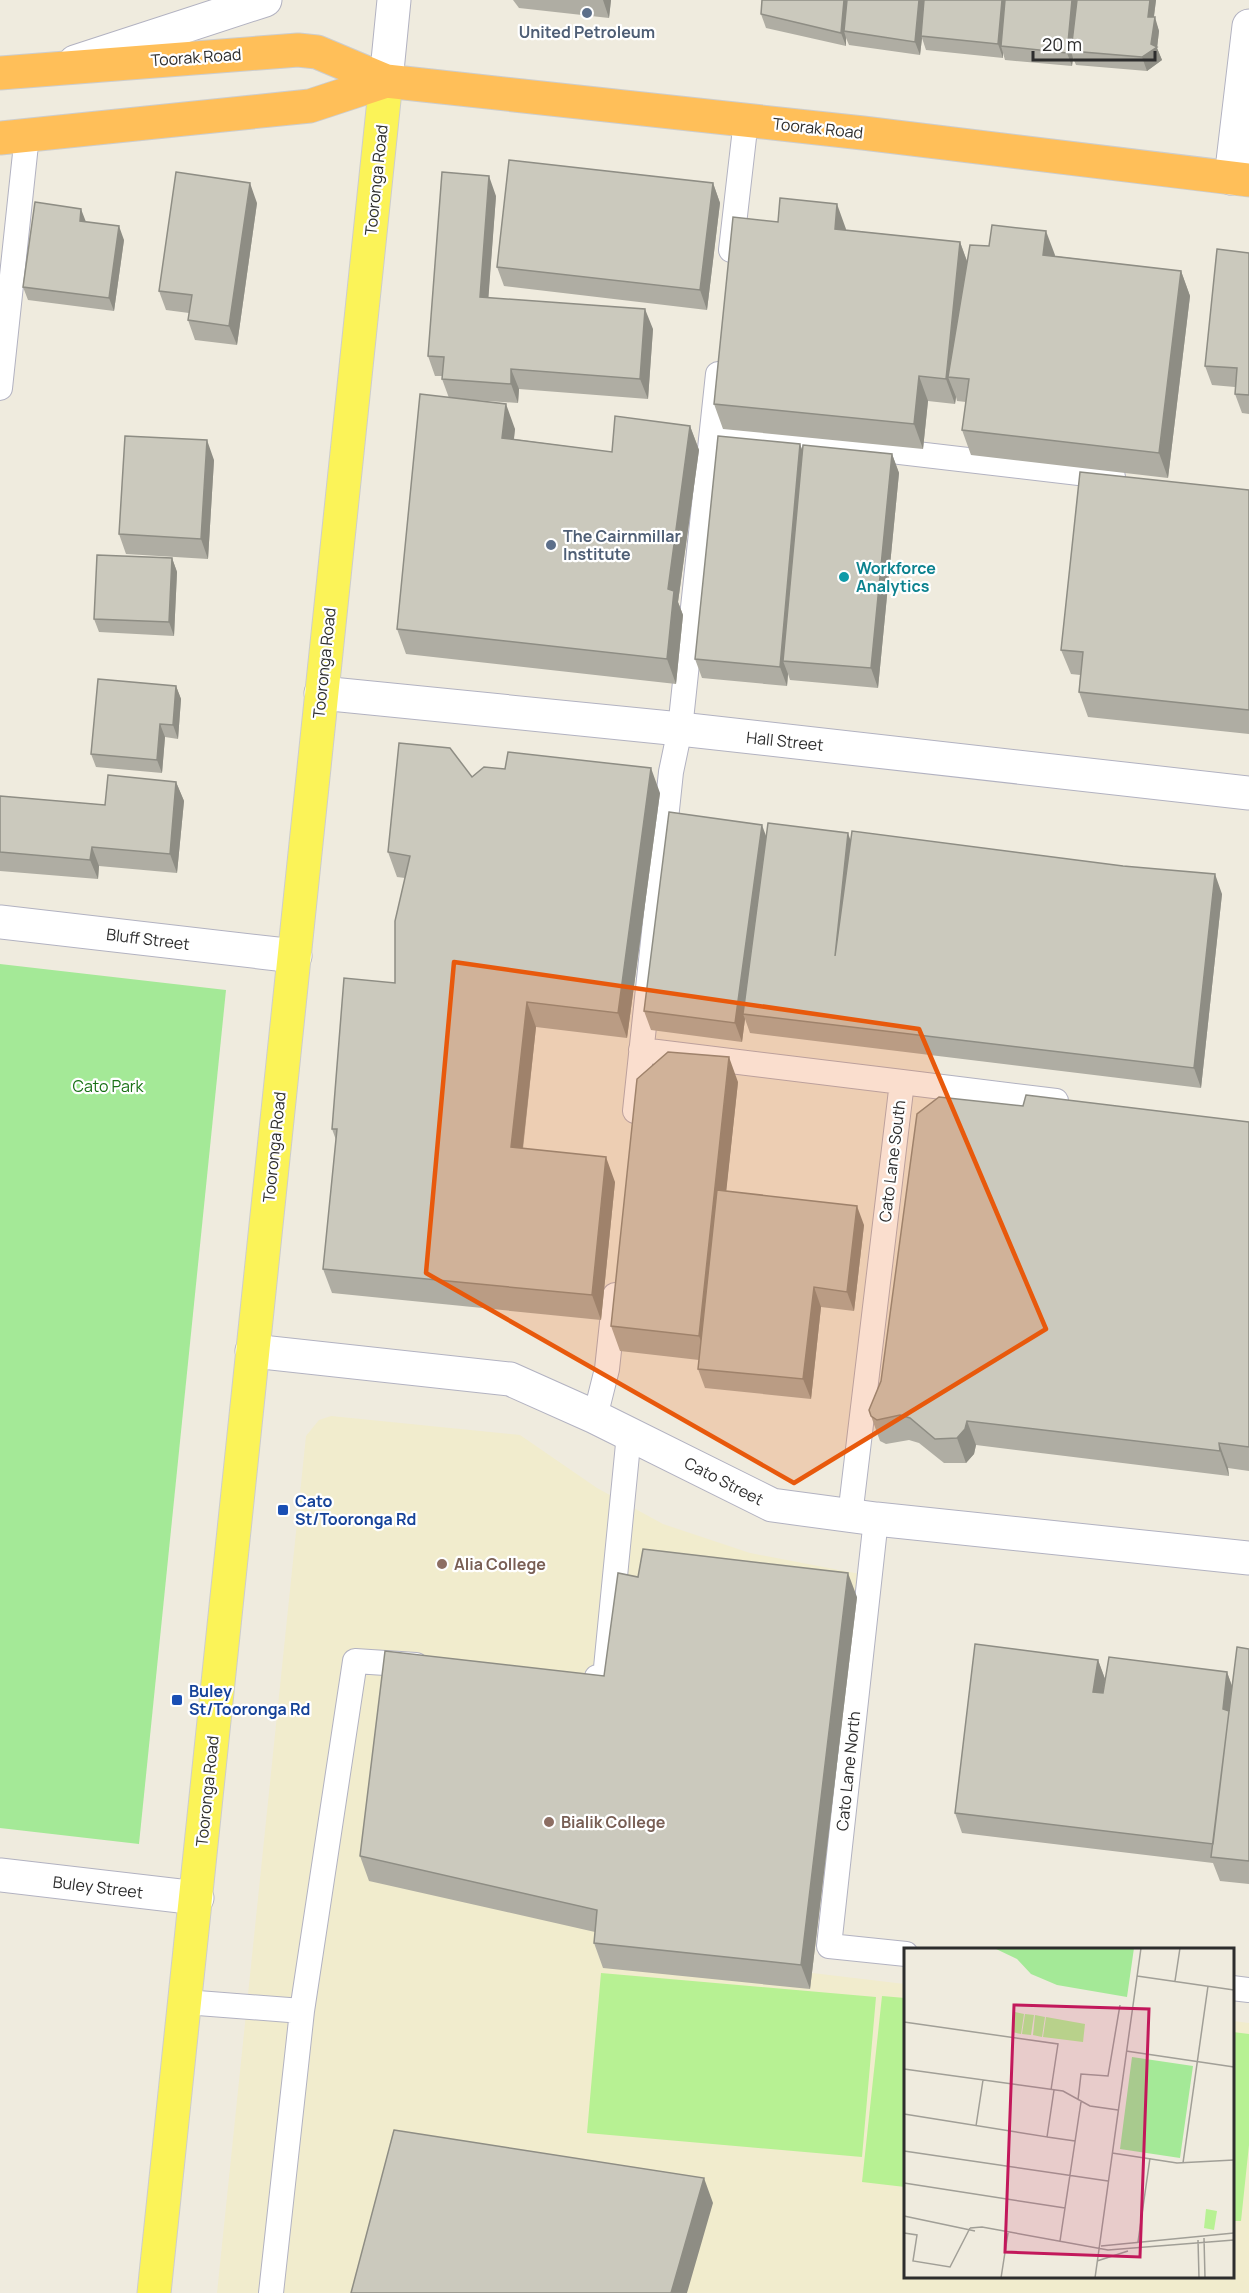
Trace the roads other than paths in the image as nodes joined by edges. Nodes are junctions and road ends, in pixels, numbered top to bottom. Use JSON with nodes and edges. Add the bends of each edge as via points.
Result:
{"nodes":[{"id":1,"x":265,"y":0,"type":"edge"},
{"id":2,"x":394,"y":0,"type":"edge"},
{"id":3,"x":1249,"y":26,"type":"edge"},
{"id":4,"x":59,"y":67,"type":"junction"},
{"id":5,"x":0,"y":73,"type":"edge"},
{"id":6,"x":386,"y":81,"type":"junction"},
{"id":7,"x":746,"y":120,"type":"junction"},
{"id":8,"x":14,"y":137,"type":"edge"},
{"id":9,"x":1240,"y":179,"type":"edge"},
{"id":10,"x":729,"y":276,"type":"edge"},
{"id":11,"x":721,"y":347,"type":"edge"},
{"id":12,"x":0,"y":388,"type":"edge"},
{"id":13,"x":712,"y":430,"type":"junction"},
{"id":14,"x":1132,"y":479,"type":"edge"},
{"id":15,"x":321,"y":693,"type":"junction"},
{"id":16,"x":680,"y":729,"type":"junction"},
{"id":17,"x":1249,"y":793,"type":"edge"},
{"id":18,"x":0,"y":922,"type":"edge"},
{"id":19,"x":295,"y":956,"type":"junction"},
{"id":20,"x":641,"y":1050,"type":"junction"},
{"id":21,"x":902,"y":1082,"type":"junction"},
{"id":22,"x":1075,"y":1103,"type":"edge"},
{"id":23,"x":632,"y":1133,"type":"edge"},
{"id":24,"x":617,"y":1274,"type":"edge"},
{"id":25,"x":252,"y":1351,"type":"junction"},
{"id":26,"x":595,"y":1417,"type":"junction"},
{"id":27,"x":629,"y":1434,"type":"junction"},
{"id":28,"x":863,"y":1518,"type":"junction"},
{"id":29,"x":1249,"y":1558,"type":"edge"},
{"id":30,"x":438,"y":1666,"type":"edge"},
{"id":31,"x":569,"y":1675,"type":"edge"},
{"id":32,"x":0,"y":1875,"type":"edge"},
{"id":33,"x":197,"y":1898,"type":"junction"},
{"id":34,"x":904,"y":1954,"type":"edge"},
{"id":35,"x":1234,"y":1988,"type":"edge"},
{"id":36,"x":1249,"y":1990,"type":"edge"},
{"id":37,"x":185,"y":2002,"type":"junction"},
{"id":38,"x":302,"y":2011,"type":"junction"},
{"id":39,"x":154,"y":2293,"type":"edge"},
{"id":40,"x":271,"y":2293,"type":"edge"}],
"edges":[{"from":1,"to":4,"type":"street"},
{"from":2,"to":6,"type":"street","name":"Tooronga Road"},
{"from":3,"to":9,"type":"street"},
{"from":4,"to":5,"type":"highway","name":"Toorak Road"},
{"from":4,"to":6,"type":"highway","name":"Toorak Road","via":[[298,50],[317,52]]},
{"from":6,"to":7,"type":"highway","name":"Toorak Road"},
{"from":6,"to":8,"type":"highway","name":"Toorak Road","via":[[310,106]]},
{"from":6,"to":15,"type":"main road","name":"Tooronga Road"},
{"from":7,"to":9,"type":"highway","name":"Toorak Road"},
{"from":7,"to":10,"type":"lane"},
{"from":8,"to":12,"type":"lane"},
{"from":11,"to":13,"type":"lane"},
{"from":13,"to":14,"type":"lane"},
{"from":13,"to":16,"type":"lane"},
{"from":15,"to":16,"type":"street","name":"Hall Street"},
{"from":15,"to":19,"type":"main road","name":"Tooronga Road"},
{"from":16,"to":17,"type":"street","name":"Hall Street"},
{"from":16,"to":20,"type":"lane","via":[[671,772]]},
{"from":18,"to":19,"type":"street","name":"Bluff Street"},
{"from":19,"to":25,"type":"main road","name":"Tooronga Road"},
{"from":20,"to":21,"type":"lane"},
{"from":20,"to":23,"type":"lane"},
{"from":21,"to":22,"type":"lane","name":"Cato Lane South"},
{"from":21,"to":28,"type":"lane","name":"Cato Lane South"},
{"from":24,"to":26,"type":"lane","via":[[607,1369]]},
{"from":25,"to":26,"type":"street","name":"Cato Street","via":[[510,1379]]},
{"from":25,"to":33,"type":"main road","name":"Tooronga Road"},
{"from":26,"to":27,"type":"street","name":"Cato Street"},
{"from":27,"to":28,"type":"street","name":"Cato Street","via":[[772,1505]]},
{"from":27,"to":31,"type":"lane","via":[[605,1678]]},
{"from":28,"to":29,"type":"street","name":"Cato Street"},
{"from":28,"to":34,"type":"lane","name":"Cato Lane North","via":[[829,1946]]},
{"from":30,"to":38,"type":"lane","via":[[355,1660]]},
{"from":32,"to":33,"type":"street","name":"Buley Street"},
{"from":33,"to":37,"type":"main road","name":"Tooronga Road"},
{"from":35,"to":36,"type":"lane"},
{"from":37,"to":38,"type":"lane"},
{"from":37,"to":39,"type":"main road","name":"Tooronga Road"},
{"from":38,"to":40,"type":"lane"}]}
